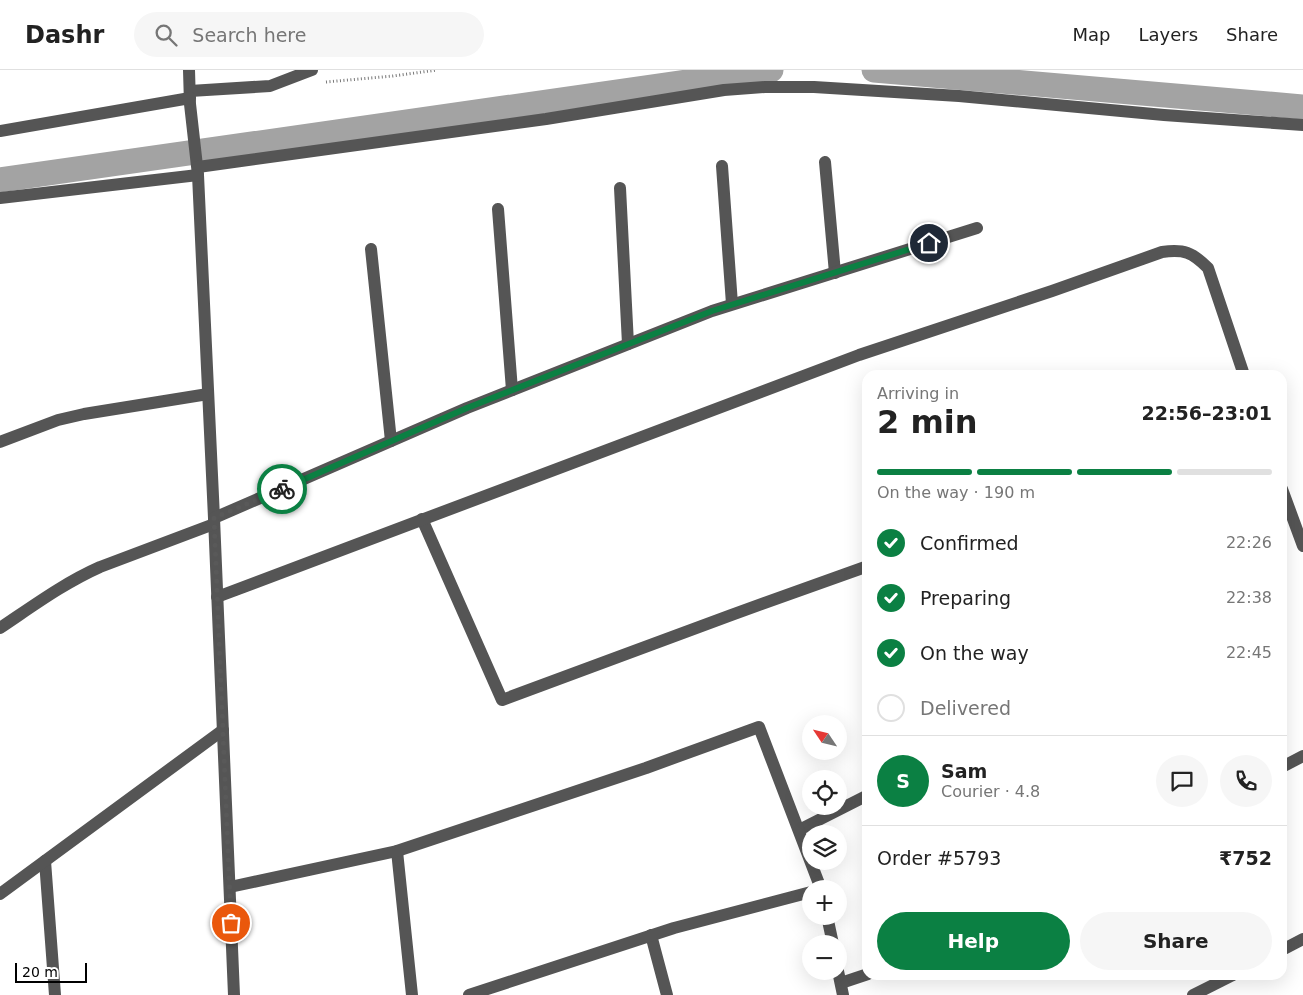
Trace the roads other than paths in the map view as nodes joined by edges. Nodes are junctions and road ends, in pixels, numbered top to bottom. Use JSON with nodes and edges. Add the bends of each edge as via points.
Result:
{"nodes":[{"id":1,"x":189,"y":70,"type":"edge"},
{"id":2,"x":312,"y":70,"type":"edge"},
{"id":3,"x":190,"y":98,"type":"junction"},
{"id":4,"x":1303,"y":125,"type":"edge"},
{"id":5,"x":0,"y":131,"type":"edge"},
{"id":6,"x":824,"y":162,"type":"dead end"},
{"id":7,"x":722,"y":166,"type":"dead end"},
{"id":8,"x":198,"y":168,"type":"junction"},
{"id":9,"x":620,"y":188,"type":"dead end"},
{"id":10,"x":0,"y":198,"type":"edge"},
{"id":11,"x":498,"y":209,"type":"dead end"},
{"id":12,"x":977,"y":228,"type":"dead end"},
{"id":13,"x":371,"y":249,"type":"dead end"},
{"id":14,"x":835,"y":273,"type":"junction"},
{"id":15,"x":732,"y":304,"type":"junction"},
{"id":16,"x":628,"y":344,"type":"junction"},
{"id":17,"x":1242,"y":370,"type":"edge"},
{"id":18,"x":512,"y":390,"type":"junction"},
{"id":19,"x":208,"y":394,"type":"junction"},
{"id":20,"x":0,"y":442,"type":"edge"},
{"id":21,"x":391,"y":442,"type":"junction"},
{"id":22,"x":1287,"y":503,"type":"edge"},
{"id":23,"x":422,"y":519,"type":"junction"},
{"id":24,"x":214,"y":521,"type":"junction"},
{"id":25,"x":1303,"y":546,"type":"edge"},
{"id":26,"x":862,"y":568,"type":"edge"},
{"id":27,"x":217,"y":597,"type":"junction"},
{"id":28,"x":0,"y":628,"type":"edge"},
{"id":29,"x":223,"y":730,"type":"junction"},
{"id":30,"x":1303,"y":756,"type":"edge"},
{"id":31,"x":1287,"y":764,"type":"edge"},
{"id":32,"x":862,"y":798,"type":"edge"},
{"id":33,"x":799,"y":830,"type":"junction"},
{"id":34,"x":397,"y":851,"type":"junction"},
{"id":35,"x":45,"y":860,"type":"junction"},
{"id":36,"x":818,"y":880,"type":"edge"},
{"id":37,"x":230,"y":887,"type":"junction"},
{"id":38,"x":0,"y":894,"type":"edge"},
{"id":39,"x":802,"y":894,"type":"edge"},
{"id":40,"x":651,"y":935,"type":"junction"},
{"id":41,"x":1300,"y":944,"type":"edge"},
{"id":42,"x":1287,"y":948,"type":"edge"},
{"id":43,"x":862,"y":976,"type":"edge"},
{"id":44,"x":1223,"y":980,"type":"edge"},
{"id":45,"x":841,"y":983,"type":"edge"},
{"id":46,"x":55,"y":995,"type":"edge"},
{"id":47,"x":234,"y":995,"type":"edge"},
{"id":48,"x":412,"y":995,"type":"edge"},
{"id":49,"x":469,"y":995,"type":"edge"},
{"id":50,"x":667,"y":995,"type":"edge"},
{"id":51,"x":1194,"y":995,"type":"edge"}],
"edges":[{"from":1,"to":3,"type":"street"},
{"from":2,"to":3,"type":"street","via":[[270,86]]},
{"from":3,"to":5,"type":"street"},
{"from":3,"to":8,"type":"street"},
{"from":4,"to":8,"type":"street","via":[[958,96],[765,87],[724,90]]},
{"from":6,"to":14,"type":"street"},
{"from":7,"to":15,"type":"street"},
{"from":8,"to":10,"type":"street"},
{"from":8,"to":19,"type":"street"},
{"from":9,"to":16,"type":"street"},
{"from":11,"to":18,"type":"street"},
{"from":12,"to":14,"type":"street"},
{"from":13,"to":21,"type":"street"},
{"from":14,"to":15,"type":"street"},
{"from":15,"to":16,"type":"street"},
{"from":16,"to":18,"type":"street"},
{"from":17,"to":23,"type":"street","via":[[1208,268],[1201,260],[1178,250],[1162,252],[858,355]]},
{"from":18,"to":21,"type":"street"},
{"from":19,"to":20,"type":"street","via":[[84,414],[58,420]]},
{"from":19,"to":24,"type":"street"},
{"from":21,"to":24,"type":"street"},
{"from":22,"to":25,"type":"street"},
{"from":23,"to":26,"type":"street","via":[[502,700]]},
{"from":23,"to":27,"type":"street"},
{"from":24,"to":27,"type":"street"},
{"from":24,"to":28,"type":"street","via":[[82,574]]},
{"from":27,"to":29,"type":"street"},
{"from":29,"to":35,"type":"street"},
{"from":29,"to":37,"type":"street"},
{"from":30,"to":31,"type":"street"},
{"from":32,"to":33,"type":"street"},
{"from":33,"to":34,"type":"street","via":[[759,728]]},
{"from":33,"to":36,"type":"street"},
{"from":34,"to":37,"type":"street"},
{"from":34,"to":48,"type":"street"},
{"from":35,"to":38,"type":"street"},
{"from":35,"to":46,"type":"street"},
{"from":37,"to":47,"type":"street"},
{"from":39,"to":40,"type":"street"},
{"from":40,"to":49,"type":"street"},
{"from":40,"to":50,"type":"street"},
{"from":41,"to":42,"type":"street"},
{"from":43,"to":45,"type":"street"},
{"from":44,"to":51,"type":"street"}]}
